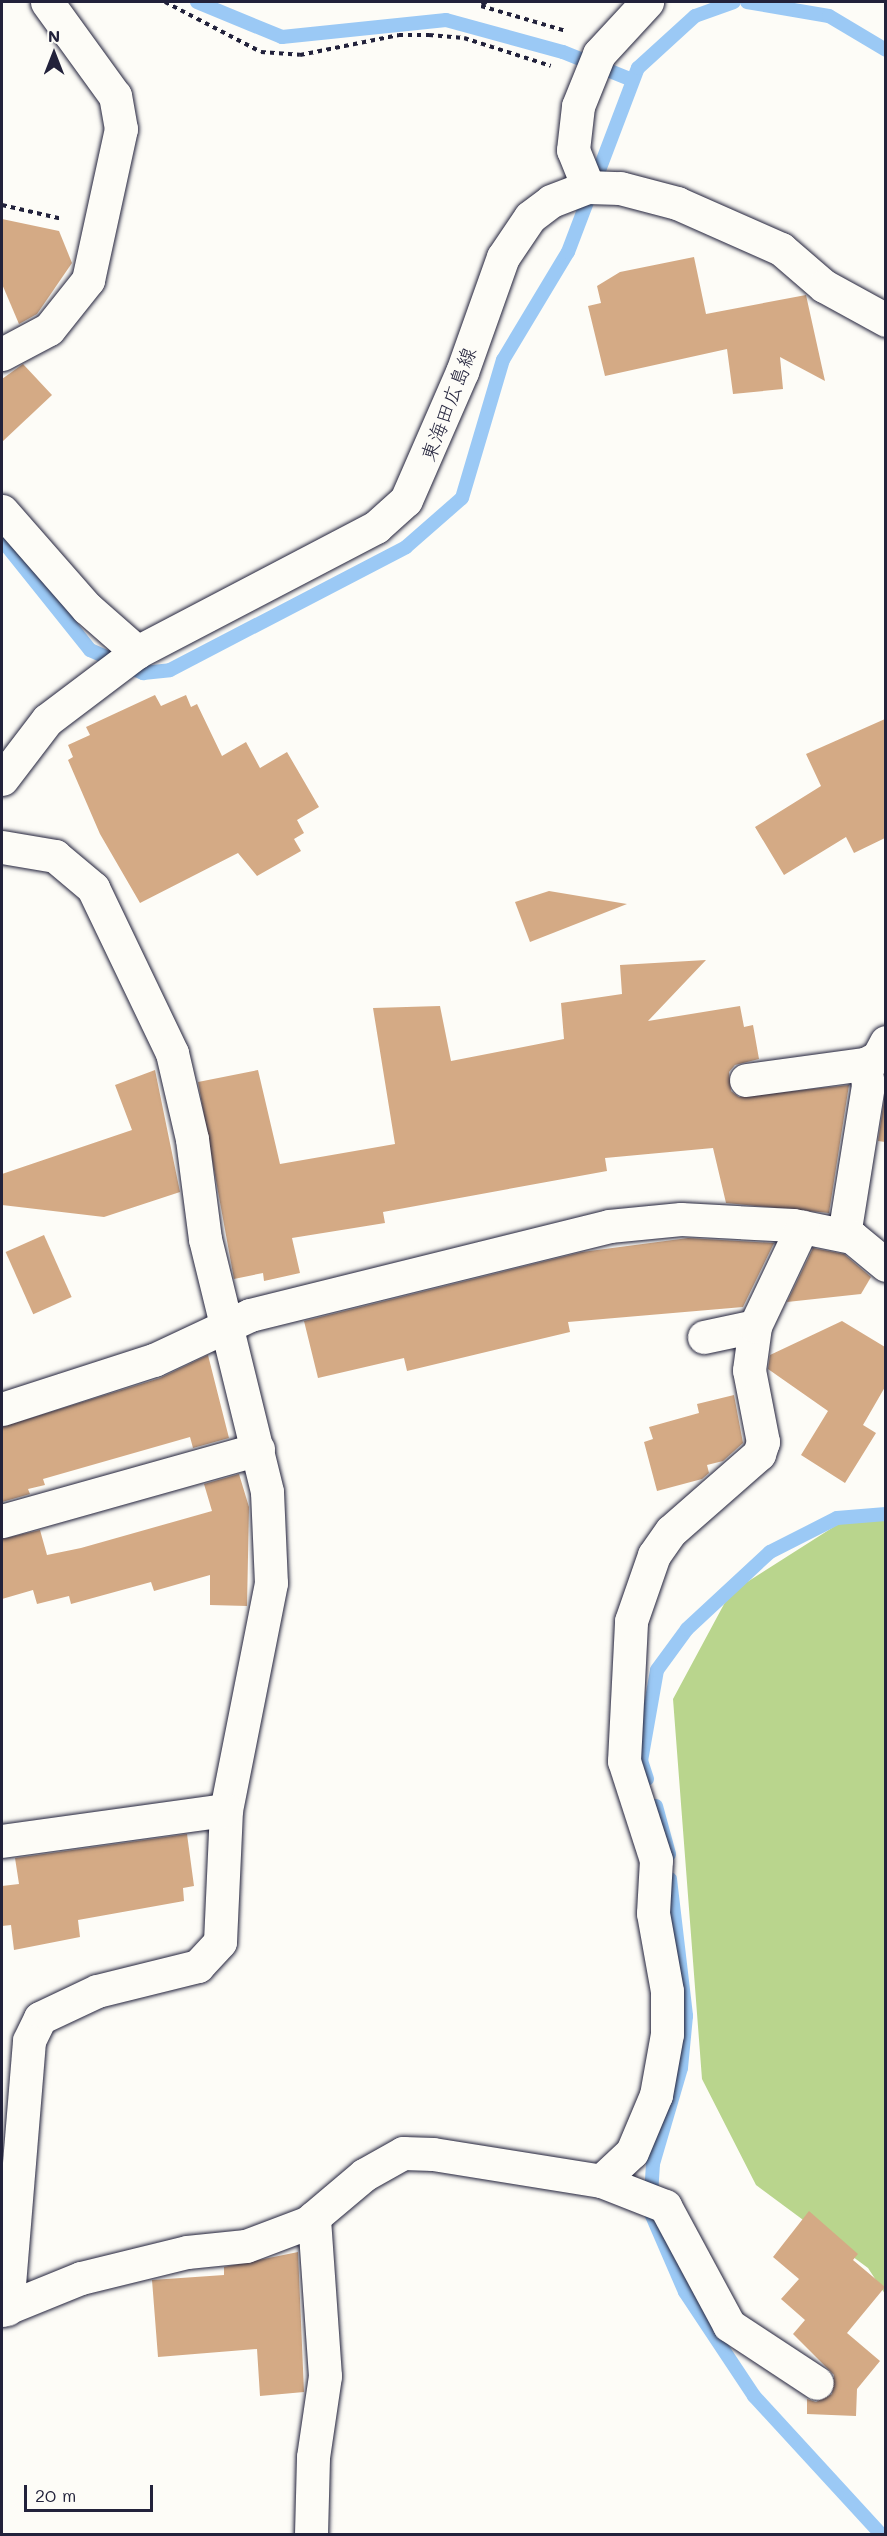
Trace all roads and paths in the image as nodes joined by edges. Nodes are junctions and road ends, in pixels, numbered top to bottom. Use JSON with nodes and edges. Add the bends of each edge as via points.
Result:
{"nodes":[{"id":1,"x":47,"y":2,"type":"edge"},
{"id":2,"x":165,"y":2,"type":"edge"},
{"id":3,"x":486,"y":2,"type":"edge"},
{"id":4,"x":647,"y":2,"type":"edge"},
{"id":5,"x":607,"y":43,"type":"junction"},
{"id":6,"x":589,"y":78,"type":"junction"},
{"id":7,"x":588,"y":187,"type":"junction"},
{"id":8,"x":2,"y":205,"type":"edge"},
{"id":9,"x":101,"y":229,"type":"junction"},
{"id":10,"x":885,"y":320,"type":"edge"},
{"id":11,"x":2,"y":354,"type":"edge"},
{"id":12,"x":2,"y":511,"type":"edge"},
{"id":13,"x":137,"y":652,"type":"junction"},
{"id":14,"x":4,"y":768,"type":"edge"},
{"id":15,"x":2,"y":847,"type":"edge"},
{"id":16,"x":875,"y":1053,"type":"edge"},
{"id":17,"x":746,"y":1080,"type":"dead end"},
{"id":18,"x":802,"y":1227,"type":"junction"},
{"id":19,"x":844,"y":1235,"type":"junction"},
{"id":20,"x":885,"y":1264,"type":"edge"},
{"id":21,"x":226,"y":1326,"type":"junction"},
{"id":22,"x":755,"y":1326,"type":"junction"},
{"id":23,"x":704,"y":1337,"type":"dead end"},
{"id":24,"x":2,"y":1409,"type":"edge"},
{"id":25,"x":258,"y":1449,"type":"junction"},
{"id":26,"x":2,"y":1521,"type":"edge"},
{"id":27,"x":226,"y":1810,"type":"junction"},
{"id":28,"x":2,"y":1841,"type":"edge"},
{"id":29,"x":601,"y":2181,"type":"junction"},
{"id":30,"x":314,"y":2217,"type":"junction"},
{"id":31,"x":4,"y":2309,"type":"edge"},
{"id":32,"x":817,"y":2383,"type":"dead end"},
{"id":33,"x":311,"y":2535,"type":"edge"}],
"edges":[{"from":1,"to":9,"type":"street","via":[[115,96],[121,129]]},
{"from":2,"to":6,"type":"path","via":[[261,52],[300,55],[399,35],[464,38]]},
{"from":3,"to":5,"type":"path","via":[[481,6]]},
{"from":4,"to":5,"type":"street"},
{"from":5,"to":6,"type":"street"},
{"from":6,"to":7,"type":"street","via":[[578,106],[573,150]]},
{"from":7,"to":10,"type":"street","name":"東海田広島線","via":[[634,192],[744,229],[782,249],[824,286]]},
{"from":7,"to":13,"type":"street","name":"東海田広島線","via":[[551,201],[530,217],[503,257],[462,372],[406,500],[376,526]]},
{"from":8,"to":9,"type":"path"},
{"from":9,"to":11,"type":"street","via":[[88,280],[71,307],[49,329]]},
{"from":12,"to":13,"type":"street","via":[[87,608]]},
{"from":13,"to":14,"type":"street","name":"東海田広島線","via":[[47,720]]},
{"from":15,"to":21,"type":"street","via":[[55,856],[76,870],[112,922],[172,1053]]},
{"from":16,"to":17,"type":"street"},
{"from":16,"to":19,"type":"street"},
{"from":18,"to":19,"type":"street"},
{"from":18,"to":21,"type":"street","via":[[681,1219],[609,1226],[511,1246]]},
{"from":18,"to":22,"type":"street"},
{"from":19,"to":20,"type":"street"},
{"from":21,"to":24,"type":"street","via":[[154,1360]]},
{"from":21,"to":25,"type":"street"},
{"from":22,"to":23,"type":"street"},
{"from":22,"to":29,"type":"street","via":[[749,1370],[763,1442],[759,1454],[671,1531],[654,1555],[631,1621],[624,1761],[656,1860],[653,1913],[667,1990],[667,2034],[656,2095],[632,2152]]},
{"from":25,"to":26,"type":"street"},
{"from":25,"to":27,"type":"street","via":[[267,1492],[271,1583]]},
{"from":27,"to":28,"type":"street"},
{"from":27,"to":31,"type":"street","via":[[220,1942],[198,1966],[64,2004],[40,2018],[29,2041]]},
{"from":29,"to":30,"type":"street","via":[[403,2153],[364,2175]]},
{"from":29,"to":32,"type":"street","via":[[665,2206],[729,2325]]},
{"from":30,"to":31,"type":"street","via":[[246,2246],[188,2252],[81,2278]]},
{"from":30,"to":33,"type":"street","via":[[325,2376],[313,2457]]}]}
